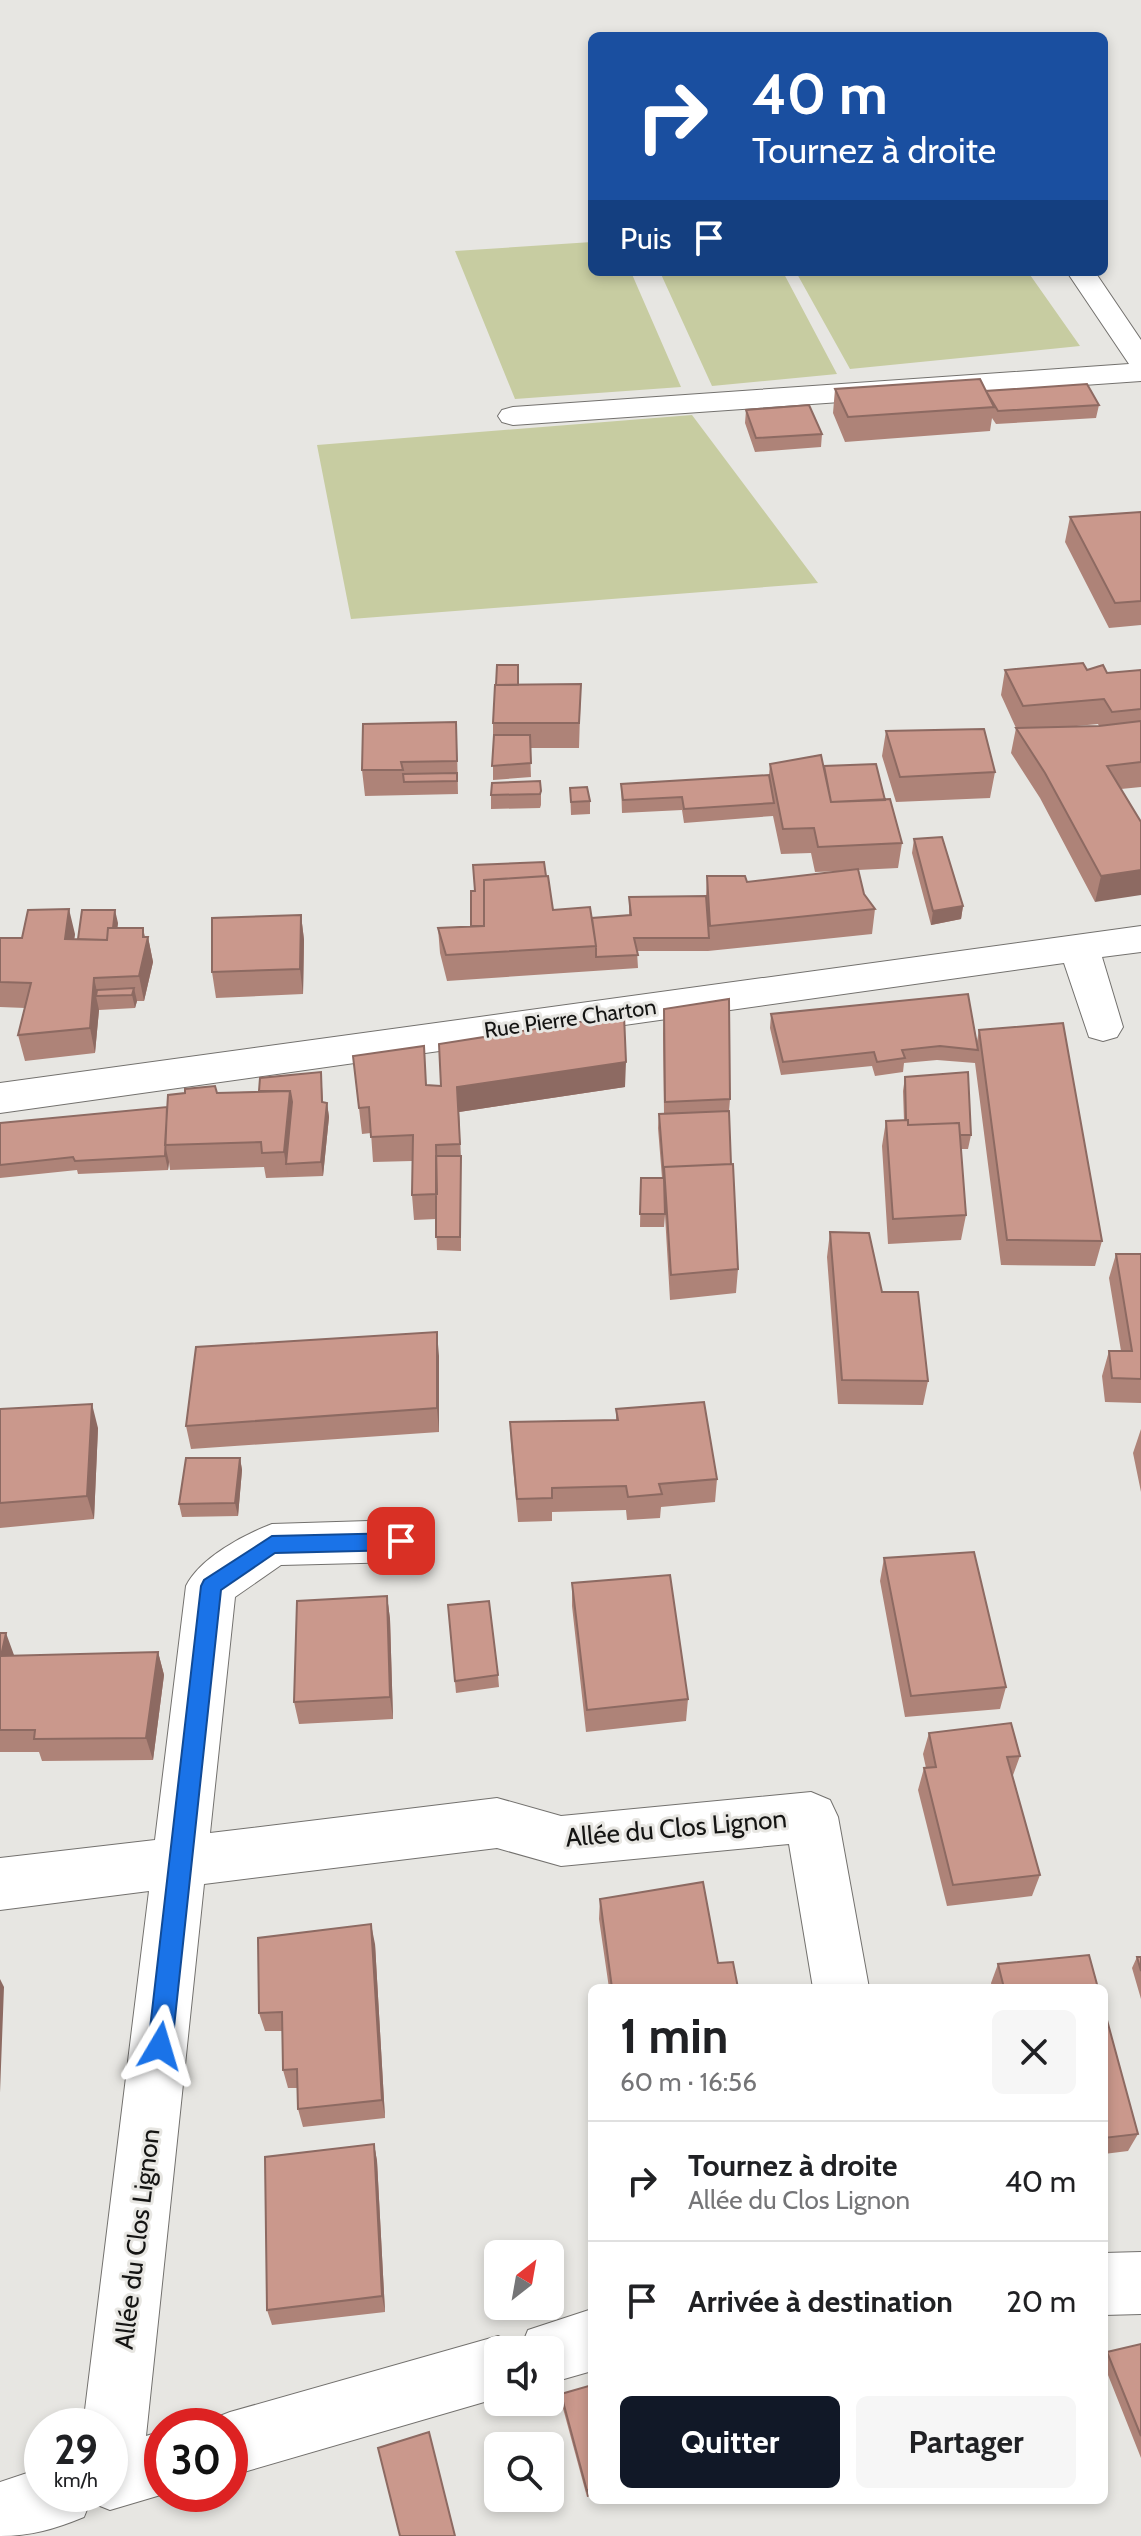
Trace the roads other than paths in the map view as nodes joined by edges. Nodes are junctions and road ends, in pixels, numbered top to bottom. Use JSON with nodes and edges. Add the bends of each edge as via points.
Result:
{"nodes":[{"id":1,"x":1084,"y":276,"type":"edge"},
{"id":2,"x":1141,"y":361,"type":"edge"},
{"id":3,"x":1141,"y":372,"type":"edge"},
{"id":4,"x":513,"y":416,"type":"dead end"},
{"id":5,"x":1141,"y":939,"type":"edge"},
{"id":6,"x":1079,"y":947,"type":"junction"},
{"id":7,"x":1103,"y":1027,"type":"dead end"},
{"id":8,"x":0,"y":1098,"type":"edge"},
{"id":9,"x":401,"y":1541,"type":"dead end"},
{"id":10,"x":181,"y":1864,"type":"junction"},
{"id":11,"x":0,"y":1884,"type":"edge"},
{"id":12,"x":840,"y":1984,"type":"edge"},
{"id":13,"x":1141,"y":2283,"type":"edge"},
{"id":14,"x":1108,"y":2284,"type":"edge"},
{"id":15,"x":588,"y":2341,"type":"edge"},
{"id":16,"x":564,"y":2348,"type":"edge"},
{"id":17,"x":484,"y":2371,"type":"edge"},
{"id":18,"x":117,"y":2408,"type":"edge"},
{"id":19,"x":248,"y":2439,"type":"edge"},
{"id":20,"x":24,"y":2506,"type":"edge"},
{"id":21,"x":0,"y":2514,"type":"edge"}],
"edges":[{"from":1,"to":2,"type":"street"},
{"from":3,"to":4,"type":"street"},
{"from":5,"to":6,"type":"street","name":"Rue Pierre Charton"},
{"from":6,"to":7,"type":"street"},
{"from":6,"to":8,"type":"street","name":"Rue Pierre Charton"},
{"from":9,"to":10,"type":"street","name":"Allée du Clos Lignon","via":[[272,1545],[211,1586]]},
{"from":10,"to":11,"type":"street"},
{"from":10,"to":12,"type":"street","name":"Allée du Clos Lignon","via":[[497,1823],[561,1841],[811,1817]]},
{"from":10,"to":18,"type":"street","name":"Allée du Clos Lignon"},
{"from":13,"to":14,"type":"street"},
{"from":15,"to":16,"type":"street"},
{"from":17,"to":19,"type":"street"},
{"from":20,"to":21,"type":"street"}]}
